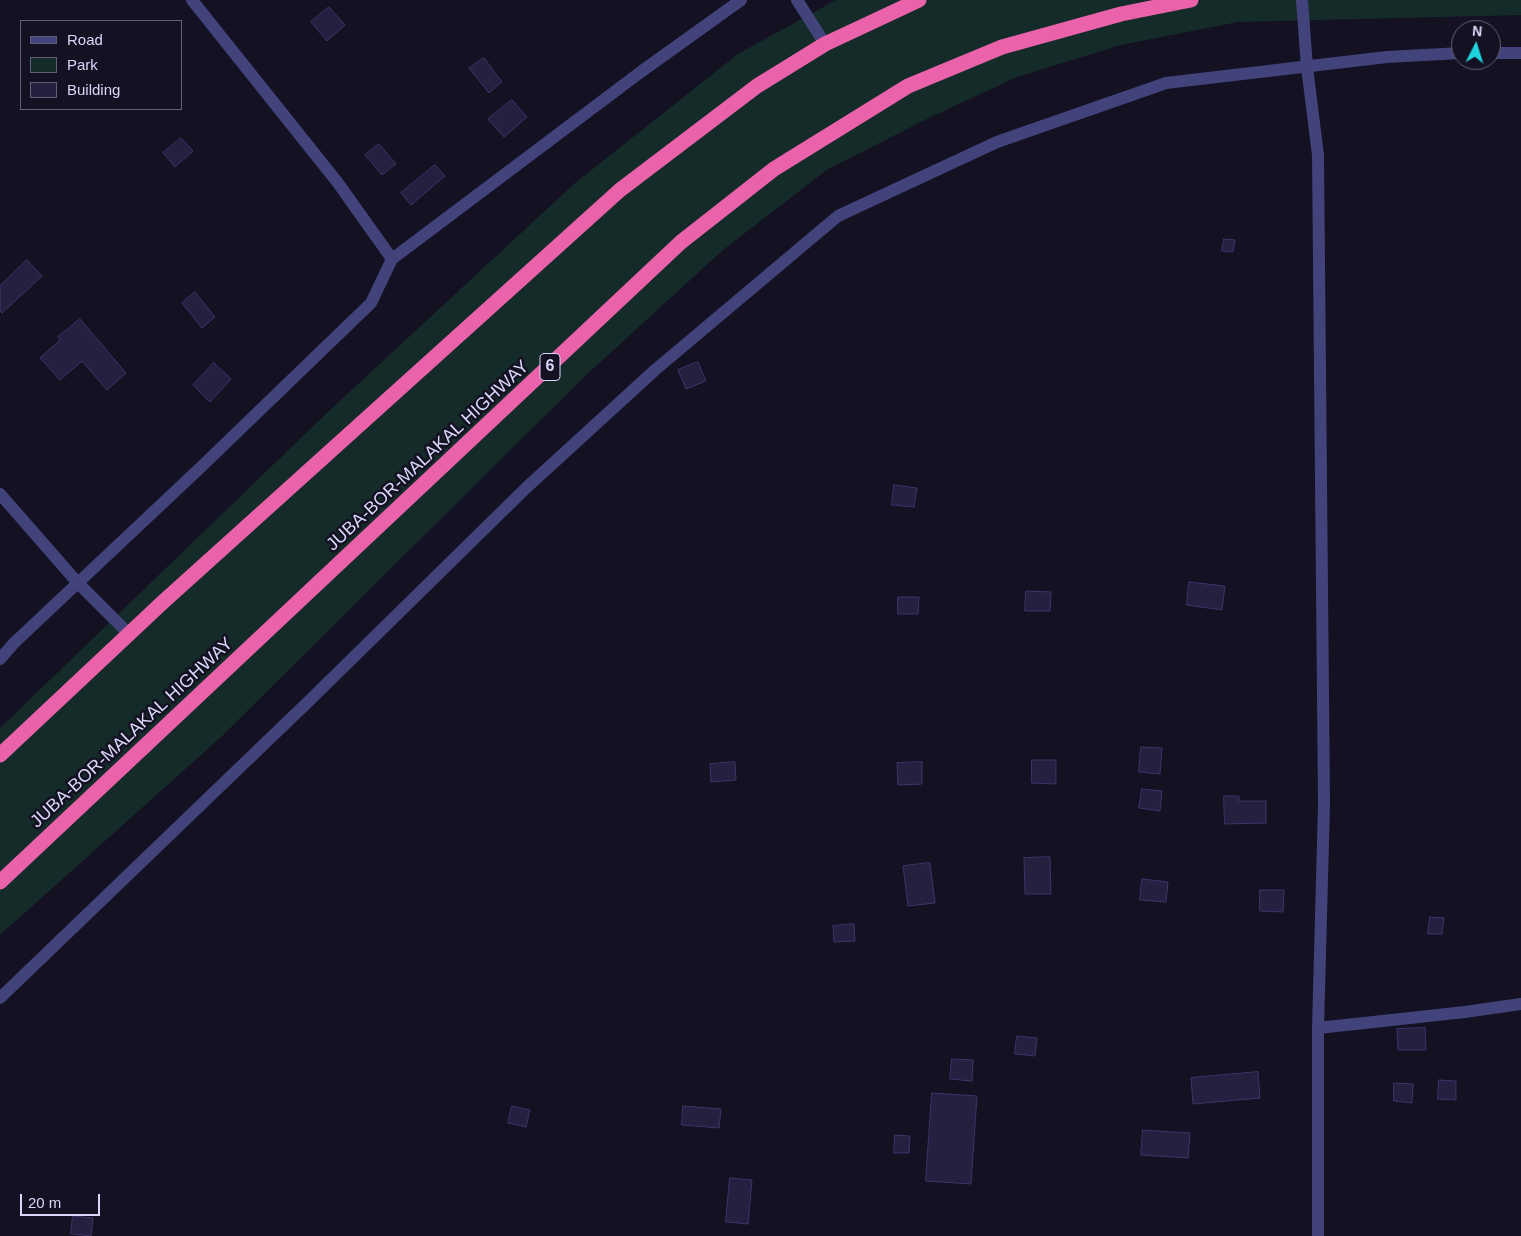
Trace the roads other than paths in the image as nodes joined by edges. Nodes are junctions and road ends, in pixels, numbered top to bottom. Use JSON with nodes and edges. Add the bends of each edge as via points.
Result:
{"nodes":[{"id":1,"x":192,"y":0,"type":"edge"},
{"id":2,"x":741,"y":0,"type":"edge"},
{"id":3,"x":797,"y":0,"type":"edge"},
{"id":4,"x":919,"y":0,"type":"edge"},
{"id":5,"x":1191,"y":0,"type":"edge"},
{"id":6,"x":1302,"y":0,"type":"edge"},
{"id":7,"x":825,"y":44,"type":"junction"},
{"id":8,"x":1501,"y":52,"type":"edge"},
{"id":9,"x":1521,"y":53,"type":"edge"},
{"id":10,"x":1451,"y":54,"type":"edge"},
{"id":11,"x":1307,"y":66,"type":"junction"},
{"id":12,"x":392,"y":259,"type":"junction"},
{"id":13,"x":0,"y":494,"type":"edge"},
{"id":14,"x":77,"y":582,"type":"junction"},
{"id":15,"x":129,"y":634,"type":"junction"},
{"id":16,"x":0,"y":659,"type":"edge"},
{"id":17,"x":0,"y":755,"type":"edge"},
{"id":18,"x":0,"y":882,"type":"edge"},
{"id":19,"x":0,"y":998,"type":"edge"},
{"id":20,"x":1521,"y":1004,"type":"edge"},
{"id":21,"x":1318,"y":1028,"type":"junction"},
{"id":22,"x":1318,"y":1236,"type":"edge"}],
"edges":[{"from":1,"to":12,"type":"street","via":[[338,183]]},
{"from":2,"to":12,"type":"street"},
{"from":3,"to":7,"type":"street"},
{"from":4,"to":7,"type":"highway"},
{"from":5,"to":18,"type":"highway","name":"JUBA-BOR-MALAKAL HIGHWAY","number":"6","via":[[1121,14],[1002,47],[908,86],[774,169],[681,242]]},
{"from":6,"to":11,"type":"street"},
{"from":7,"to":15,"type":"highway","via":[[757,86],[620,190]]},
{"from":8,"to":9,"type":"street"},
{"from":10,"to":11,"type":"street"},
{"from":11,"to":19,"type":"street","via":[[1166,83],[997,142],[838,216],[655,370],[526,488]]},
{"from":11,"to":21,"type":"street","via":[[1318,165],[1324,804]]},
{"from":12,"to":14,"type":"street","via":[[371,302]]},
{"from":13,"to":14,"type":"street"},
{"from":14,"to":15,"type":"street"},
{"from":14,"to":16,"type":"street"},
{"from":15,"to":17,"type":"highway"},
{"from":20,"to":21,"type":"street"},
{"from":21,"to":22,"type":"street"}]}
